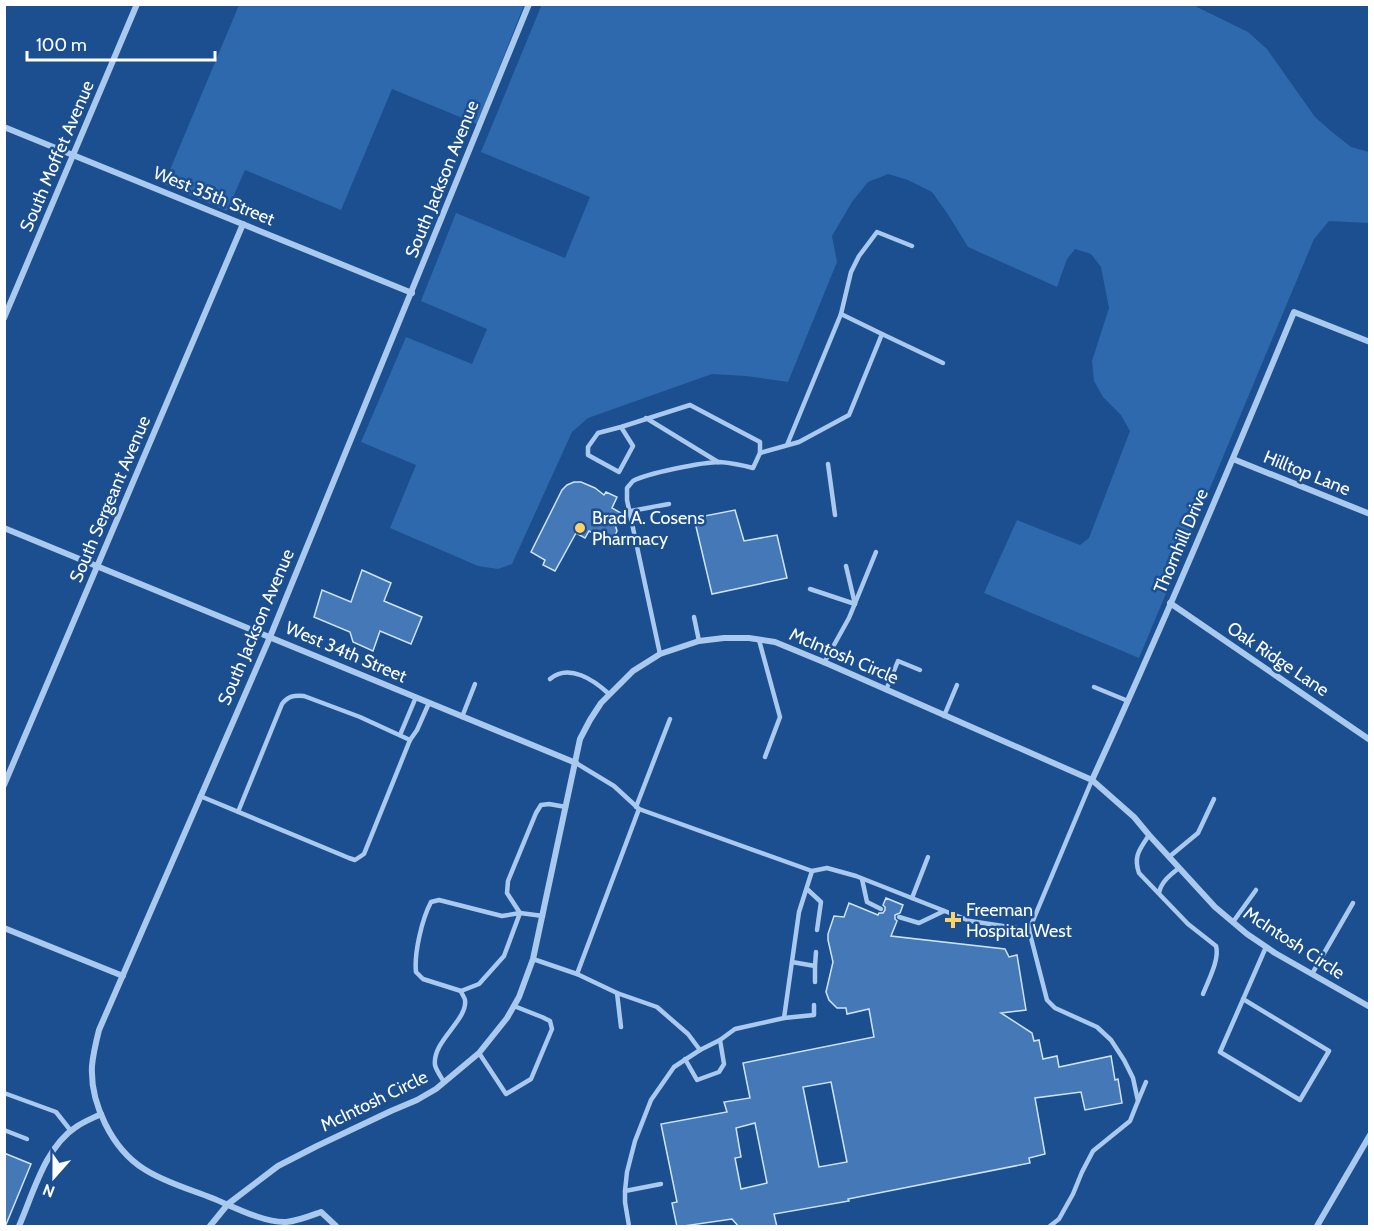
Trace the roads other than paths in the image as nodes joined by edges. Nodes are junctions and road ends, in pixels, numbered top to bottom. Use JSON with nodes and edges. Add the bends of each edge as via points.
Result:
{"nodes":[{"id":1,"x":136,"y":4,"type":"edge"},
{"id":2,"x":529,"y":4,"type":"edge"},
{"id":3,"x":4,"y":127,"type":"edge"},
{"id":4,"x":74,"y":155,"type":"junction"},
{"id":5,"x":243,"y":224,"type":"junction"},
{"id":6,"x":912,"y":246,"type":"dead end"},
{"id":7,"x":412,"y":293,"type":"junction"},
{"id":8,"x":840,"y":314,"type":"junction"},
{"id":9,"x":4,"y":318,"type":"edge"},
{"id":10,"x":882,"y":334,"type":"junction"},
{"id":11,"x":1370,"y":342,"type":"edge"},
{"id":12,"x":943,"y":363,"type":"dead end"},
{"id":13,"x":646,"y":418,"type":"junction"},
{"id":14,"x":621,"y":427,"type":"junction"},
{"id":15,"x":787,"y":445,"type":"junction"},
{"id":16,"x":760,"y":453,"type":"junction"},
{"id":17,"x":1233,"y":459,"type":"junction"},
{"id":18,"x":718,"y":462,"type":"junction"},
{"id":19,"x":828,"y":464,"type":"dead end"},
{"id":20,"x":669,"y":504,"type":"dead end"},
{"id":21,"x":631,"y":511,"type":"junction"},
{"id":22,"x":1370,"y":514,"type":"edge"},
{"id":23,"x":835,"y":515,"type":"dead end"},
{"id":24,"x":4,"y":528,"type":"edge"},
{"id":25,"x":876,"y":552,"type":"dead end"},
{"id":26,"x":846,"y":566,"type":"dead end"},
{"id":27,"x":98,"y":567,"type":"junction"},
{"id":28,"x":810,"y":589,"type":"dead end"},
{"id":29,"x":1170,"y":603,"type":"junction"},
{"id":30,"x":855,"y":604,"type":"junction"},
{"id":31,"x":694,"y":617,"type":"dead end"},
{"id":32,"x":270,"y":637,"type":"junction"},
{"id":33,"x":759,"y":640,"type":"junction"},
{"id":34,"x":699,"y":641,"type":"junction"},
{"id":35,"x":660,"y":654,"type":"junction"},
{"id":36,"x":824,"y":663,"type":"junction"},
{"id":37,"x":920,"y":670,"type":"dead end"},
{"id":38,"x":550,"y":679,"type":"dead end"},
{"id":39,"x":475,"y":684,"type":"dead end"},
{"id":40,"x":957,"y":685,"type":"dead end"},
{"id":41,"x":1094,"y":687,"type":"dead end"},
{"id":42,"x":885,"y":690,"type":"junction"},
{"id":43,"x":609,"y":694,"type":"junction"},
{"id":44,"x":416,"y":697,"type":"junction"},
{"id":45,"x":1128,"y":701,"type":"junction"},
{"id":46,"x":429,"y":703,"type":"junction"},
{"id":47,"x":944,"y":716,"type":"junction"},
{"id":48,"x":462,"y":717,"type":"junction"},
{"id":49,"x":670,"y":719,"type":"dead end"},
{"id":50,"x":400,"y":735,"type":"junction"},
{"id":51,"x":411,"y":740,"type":"junction"},
{"id":52,"x":1370,"y":740,"type":"edge"},
{"id":53,"x":765,"y":757,"type":"dead end"},
{"id":54,"x":576,"y":763,"type":"junction"},
{"id":55,"x":1092,"y":780,"type":"junction"},
{"id":56,"x":4,"y":785,"type":"edge"},
{"id":57,"x":200,"y":796,"type":"junction"},
{"id":58,"x":1214,"y":800,"type":"dead end"},
{"id":59,"x":566,"y":807,"type":"junction"},
{"id":60,"x":637,"y":808,"type":"junction"},
{"id":61,"x":238,"y":812,"type":"junction"},
{"id":62,"x":1149,"y":835,"type":"junction"},
{"id":63,"x":928,"y":857,"type":"dead end"},
{"id":64,"x":1169,"y":857,"type":"junction"},
{"id":65,"x":1179,"y":868,"type":"junction"},
{"id":66,"x":812,"y":871,"type":"junction"},
{"id":67,"x":862,"y":879,"type":"junction"},
{"id":68,"x":807,"y":889,"type":"junction"},
{"id":69,"x":1256,"y":890,"type":"dead end"},
{"id":70,"x":1159,"y":893,"type":"junction"},
{"id":71,"x":912,"y":898,"type":"junction"},
{"id":72,"x":1353,"y":903,"type":"dead end"},
{"id":73,"x":881,"y":909,"type":"dead end"},
{"id":74,"x":944,"y":911,"type":"junction"},
{"id":75,"x":520,"y":913,"type":"junction"},
{"id":76,"x":543,"y":916,"type":"junction"},
{"id":77,"x":898,"y":917,"type":"dead end"},
{"id":78,"x":1233,"y":922,"type":"junction"},
{"id":79,"x":4,"y":928,"type":"edge"},
{"id":80,"x":817,"y":930,"type":"dead end"},
{"id":81,"x":1029,"y":930,"type":"junction"},
{"id":82,"x":1266,"y":947,"type":"junction"},
{"id":83,"x":816,"y":952,"type":"dead end"},
{"id":84,"x":533,"y":958,"type":"junction"},
{"id":85,"x":792,"y":962,"type":"junction"},
{"id":86,"x":815,"y":966,"type":"junction"},
{"id":87,"x":577,"y":974,"type":"junction"},
{"id":88,"x":1312,"y":974,"type":"junction"},
{"id":89,"x":123,"y":976,"type":"junction"},
{"id":90,"x":815,"y":982,"type":"dead end"},
{"id":91,"x":460,"y":991,"type":"junction"},
{"id":92,"x":617,"y":993,"type":"junction"},
{"id":93,"x":1203,"y":994,"type":"dead end"},
{"id":94,"x":1243,"y":999,"type":"junction"},
{"id":95,"x":814,"y":1005,"type":"dead end"},
{"id":96,"x":514,"y":1006,"type":"junction"},
{"id":97,"x":1370,"y":1007,"type":"edge"},
{"id":98,"x":784,"y":1018,"type":"junction"},
{"id":99,"x":621,"y":1027,"type":"dead end"},
{"id":100,"x":720,"y":1040,"type":"junction"},
{"id":101,"x":700,"y":1050,"type":"junction"},
{"id":102,"x":479,"y":1053,"type":"junction"},
{"id":103,"x":685,"y":1059,"type":"junction"},
{"id":104,"x":444,"y":1082,"type":"junction"},
{"id":105,"x":1146,"y":1082,"type":"dead end"},
{"id":106,"x":4,"y":1093,"type":"edge"},
{"id":107,"x":1138,"y":1101,"type":"junction"},
{"id":108,"x":101,"y":1114,"type":"junction"},
{"id":109,"x":4,"y":1130,"type":"edge"},
{"id":110,"x":71,"y":1131,"type":"junction"},
{"id":111,"x":1370,"y":1135,"type":"edge"},
{"id":112,"x":27,"y":1139,"type":"dead end"},
{"id":113,"x":1364,"y":1145,"type":"junction"},
{"id":114,"x":1370,"y":1152,"type":"edge"},
{"id":115,"x":661,"y":1184,"type":"dead end"},
{"id":116,"x":625,"y":1191,"type":"junction"},
{"id":117,"x":228,"y":1204,"type":"junction"},
{"id":118,"x":305,"y":1218,"type":"junction"},
{"id":119,"x":19,"y":1227,"type":"edge"},
{"id":120,"x":210,"y":1227,"type":"edge"},
{"id":121,"x":304,"y":1227,"type":"edge"},
{"id":122,"x":336,"y":1227,"type":"edge"},
{"id":123,"x":629,"y":1227,"type":"edge"},
{"id":124,"x":1050,"y":1227,"type":"edge"},
{"id":125,"x":1317,"y":1227,"type":"edge"}],
"edges":[{"from":1,"to":4,"type":"street","name":"South Moffet Avenue"},
{"from":2,"to":7,"type":"street","name":"South Jackson Avenue"},
{"from":3,"to":4,"type":"street","name":"West 35th Street"},
{"from":4,"to":5,"type":"street","name":"West 35th Street"},
{"from":4,"to":9,"type":"street","name":"South Moffet Avenue"},
{"from":5,"to":7,"type":"street","name":"West 35th Street"},
{"from":5,"to":27,"type":"street","name":"South Sergeant Avenue"},
{"from":6,"to":8,"type":"lane","via":[[877,232],[851,272]]},
{"from":7,"to":32,"type":"street","name":"South Jackson Avenue"},
{"from":8,"to":10,"type":"lane"},
{"from":8,"to":15,"type":"lane"},
{"from":10,"to":12,"type":"lane"},
{"from":10,"to":15,"type":"lane","via":[[849,415]]},
{"from":11,"to":17,"type":"street","name":"Thornhill Drive","via":[[1294,312]]},
{"from":13,"to":14,"type":"lane"},
{"from":13,"to":16,"type":"lane","via":[[690,405],[760,442]]},
{"from":13,"to":18,"type":"lane"},
{"from":14,"to":14,"type":"lane","via":[[598,433],[588,447],[588,455],[619,472],[633,446]]},
{"from":15,"to":16,"type":"lane"},
{"from":16,"to":18,"type":"lane","via":[[753,468]]},
{"from":17,"to":22,"type":"street","name":"Hilltop Lane"},
{"from":17,"to":29,"type":"street","name":"Thornhill Drive"},
{"from":18,"to":21,"type":"lane","via":[[662,472],[633,482],[627,488]]},
{"from":19,"to":23,"type":"lane"},
{"from":20,"to":21,"type":"lane"},
{"from":21,"to":35,"type":"lane"},
{"from":24,"to":27,"type":"street","name":"West 34th Street"},
{"from":25,"to":30,"type":"lane"},
{"from":26,"to":30,"type":"lane"},
{"from":27,"to":32,"type":"street","name":"West 34th Street"},
{"from":27,"to":56,"type":"street","name":"South Sergeant Avenue"},
{"from":28,"to":30,"type":"lane"},
{"from":29,"to":45,"type":"street","name":"Thornhill Drive"},
{"from":29,"to":52,"type":"street","name":"Oak Ridge Lane"},
{"from":30,"to":36,"type":"lane"},
{"from":31,"to":34,"type":"lane"},
{"from":32,"to":44,"type":"street","name":"West 34th Street"},
{"from":32,"to":57,"type":"street","name":"South Jackson Avenue"},
{"from":33,"to":34,"type":"street","name":"McIntosh Circle"},
{"from":33,"to":36,"type":"street","name":"McIntosh Circle","via":[[775,642]]},
{"from":33,"to":53,"type":"lane","via":[[780,717]]},
{"from":34,"to":35,"type":"street","name":"McIntosh Circle"},
{"from":35,"to":43,"type":"street","name":"McIntosh Circle"},
{"from":36,"to":42,"type":"street","name":"McIntosh Circle"},
{"from":37,"to":42,"type":"lane","via":[[898,661]]},
{"from":38,"to":43,"type":"lane","via":[[556,674],[574,672]]},
{"from":39,"to":48,"type":"lane"},
{"from":40,"to":47,"type":"lane"},
{"from":41,"to":45,"type":"lane"},
{"from":42,"to":47,"type":"street","name":"McIntosh Circle"},
{"from":43,"to":54,"type":"street","name":"McIntosh Circle","via":[[580,739]]},
{"from":44,"to":46,"type":"street","name":"West 34th Street"},
{"from":44,"to":50,"type":"lane"},
{"from":45,"to":55,"type":"street","name":"Thornhill Drive"},
{"from":46,"to":48,"type":"street","name":"West 34th Street"},
{"from":46,"to":51,"type":"lane"},
{"from":47,"to":55,"type":"street","name":"McIntosh Circle"},
{"from":48,"to":54,"type":"street","name":"West 34th Street"},
{"from":49,"to":60,"type":"lane"},
{"from":50,"to":51,"type":"lane"},
{"from":50,"to":61,"type":"lane","via":[[304,696],[290,697],[282,704]]},
{"from":51,"to":61,"type":"lane","via":[[364,854],[355,860]]},
{"from":54,"to":59,"type":"street","name":"McIntosh Circle"},
{"from":54,"to":60,"type":"lane","via":[[614,786]]},
{"from":55,"to":62,"type":"street","name":"McIntosh Circle"},
{"from":55,"to":81,"type":"lane"},
{"from":57,"to":61,"type":"lane"},
{"from":57,"to":89,"type":"street","name":"South Jackson Avenue"},
{"from":58,"to":64,"type":"lane","via":[[1198,833]]},
{"from":59,"to":75,"type":"lane","via":[[541,805],[536,813],[508,881],[507,893]]},
{"from":59,"to":76,"type":"street","name":"McIntosh Circle"},
{"from":60,"to":66,"type":"lane"},
{"from":60,"to":87,"type":"lane"},
{"from":62,"to":64,"type":"street","name":"McIntosh Circle"},
{"from":62,"to":70,"type":"lane","via":[[1136,858],[1136,866],[1138,873]]},
{"from":63,"to":71,"type":"lane"},
{"from":64,"to":65,"type":"street","name":"McIntosh Circle"},
{"from":65,"to":70,"type":"lane"},
{"from":65,"to":78,"type":"street","name":"McIntosh Circle"},
{"from":66,"to":67,"type":"lane","via":[[827,868]]},
{"from":66,"to":68,"type":"lane"},
{"from":67,"to":71,"type":"lane"},
{"from":67,"to":73,"type":"lane","via":[[867,902]]},
{"from":68,"to":80,"type":"lane","via":[[821,902]]},
{"from":68,"to":85,"type":"lane","via":[[799,912]]},
{"from":69,"to":78,"type":"lane"},
{"from":70,"to":93,"type":"lane","via":[[1216,946],[1216,960]]},
{"from":71,"to":74,"type":"lane"},
{"from":72,"to":88,"type":"lane"},
{"from":74,"to":77,"type":"lane","via":[[919,923]]},
{"from":74,"to":81,"type":"lane","via":[[976,922]]},
{"from":75,"to":76,"type":"lane"},
{"from":75,"to":91,"type":"lane","via":[[504,956],[479,984]]},
{"from":75,"to":91,"type":"lane","via":[[502,916],[439,900],[431,902],[419,941],[416,972],[423,979]]},
{"from":76,"to":84,"type":"street","name":"McIntosh Circle"},
{"from":78,"to":82,"type":"street","name":"McIntosh Circle"},
{"from":79,"to":89,"type":"street"},
{"from":81,"to":107,"type":"lane","via":[[1047,1000],[1055,1008],[1097,1027],[1111,1040],[1133,1078]]},
{"from":82,"to":88,"type":"street","name":"McIntosh Circle"},
{"from":82,"to":94,"type":"lane"},
{"from":83,"to":86,"type":"lane"},
{"from":84,"to":87,"type":"lane"},
{"from":84,"to":96,"type":"street","name":"McIntosh Circle"},
{"from":85,"to":86,"type":"lane"},
{"from":85,"to":98,"type":"lane"},
{"from":86,"to":90,"type":"lane"},
{"from":87,"to":92,"type":"lane"},
{"from":88,"to":97,"type":"street","name":"McIntosh Circle"},
{"from":89,"to":108,"type":"street","name":"South Jackson Avenue","via":[[94,1049],[92,1069]]},
{"from":91,"to":104,"type":"lane","via":[[465,999],[464,1010],[436,1053],[435,1066]]},
{"from":92,"to":99,"type":"lane"},
{"from":92,"to":101,"type":"lane","via":[[657,1007]]},
{"from":94,"to":94,"type":"lane","via":[[1221,1052],[1300,1100],[1329,1052]]},
{"from":95,"to":98,"type":"lane","via":[[814,1015]]},
{"from":96,"to":102,"type":"street","name":"McIntosh Circle"},
{"from":96,"to":102,"type":"lane","via":[[542,1017],[552,1029],[531,1079],[506,1094]]},
{"from":98,"to":100,"type":"lane","via":[[735,1029]]},
{"from":100,"to":101,"type":"lane"},
{"from":100,"to":103,"type":"lane","via":[[724,1064],[718,1072],[697,1080]]},
{"from":101,"to":103,"type":"lane"},
{"from":102,"to":104,"type":"street","name":"McIntosh Circle"},
{"from":103,"to":116,"type":"lane","via":[[674,1067],[651,1100],[634,1141]]},
{"from":104,"to":117,"type":"street","name":"McIntosh Circle","via":[[417,1100],[278,1166]]},
{"from":105,"to":107,"type":"lane"},
{"from":106,"to":110,"type":"lane","via":[[56,1113]]},
{"from":107,"to":124,"type":"lane","via":[[1131,1121],[1094,1151],[1059,1219]]},
{"from":108,"to":110,"type":"street"},
{"from":108,"to":117,"type":"street","name":"South Jackson Avenue","via":[[118,1146],[144,1169]]},
{"from":109,"to":112,"type":"lane"},
{"from":110,"to":119,"type":"street","via":[[48,1158]]},
{"from":111,"to":113,"type":"street"},
{"from":113,"to":114,"type":"lane"},
{"from":113,"to":125,"type":"street"},
{"from":115,"to":116,"type":"lane"},
{"from":116,"to":123,"type":"lane"},
{"from":117,"to":118,"type":"street","name":"South Jackson Avenue","via":[[259,1217],[285,1222]]},
{"from":117,"to":120,"type":"street","name":"McIntosh Circle"},
{"from":118,"to":121,"type":"lane"},
{"from":118,"to":122,"type":"street","name":"South Jackson Avenue","via":[[321,1212]]}]}
